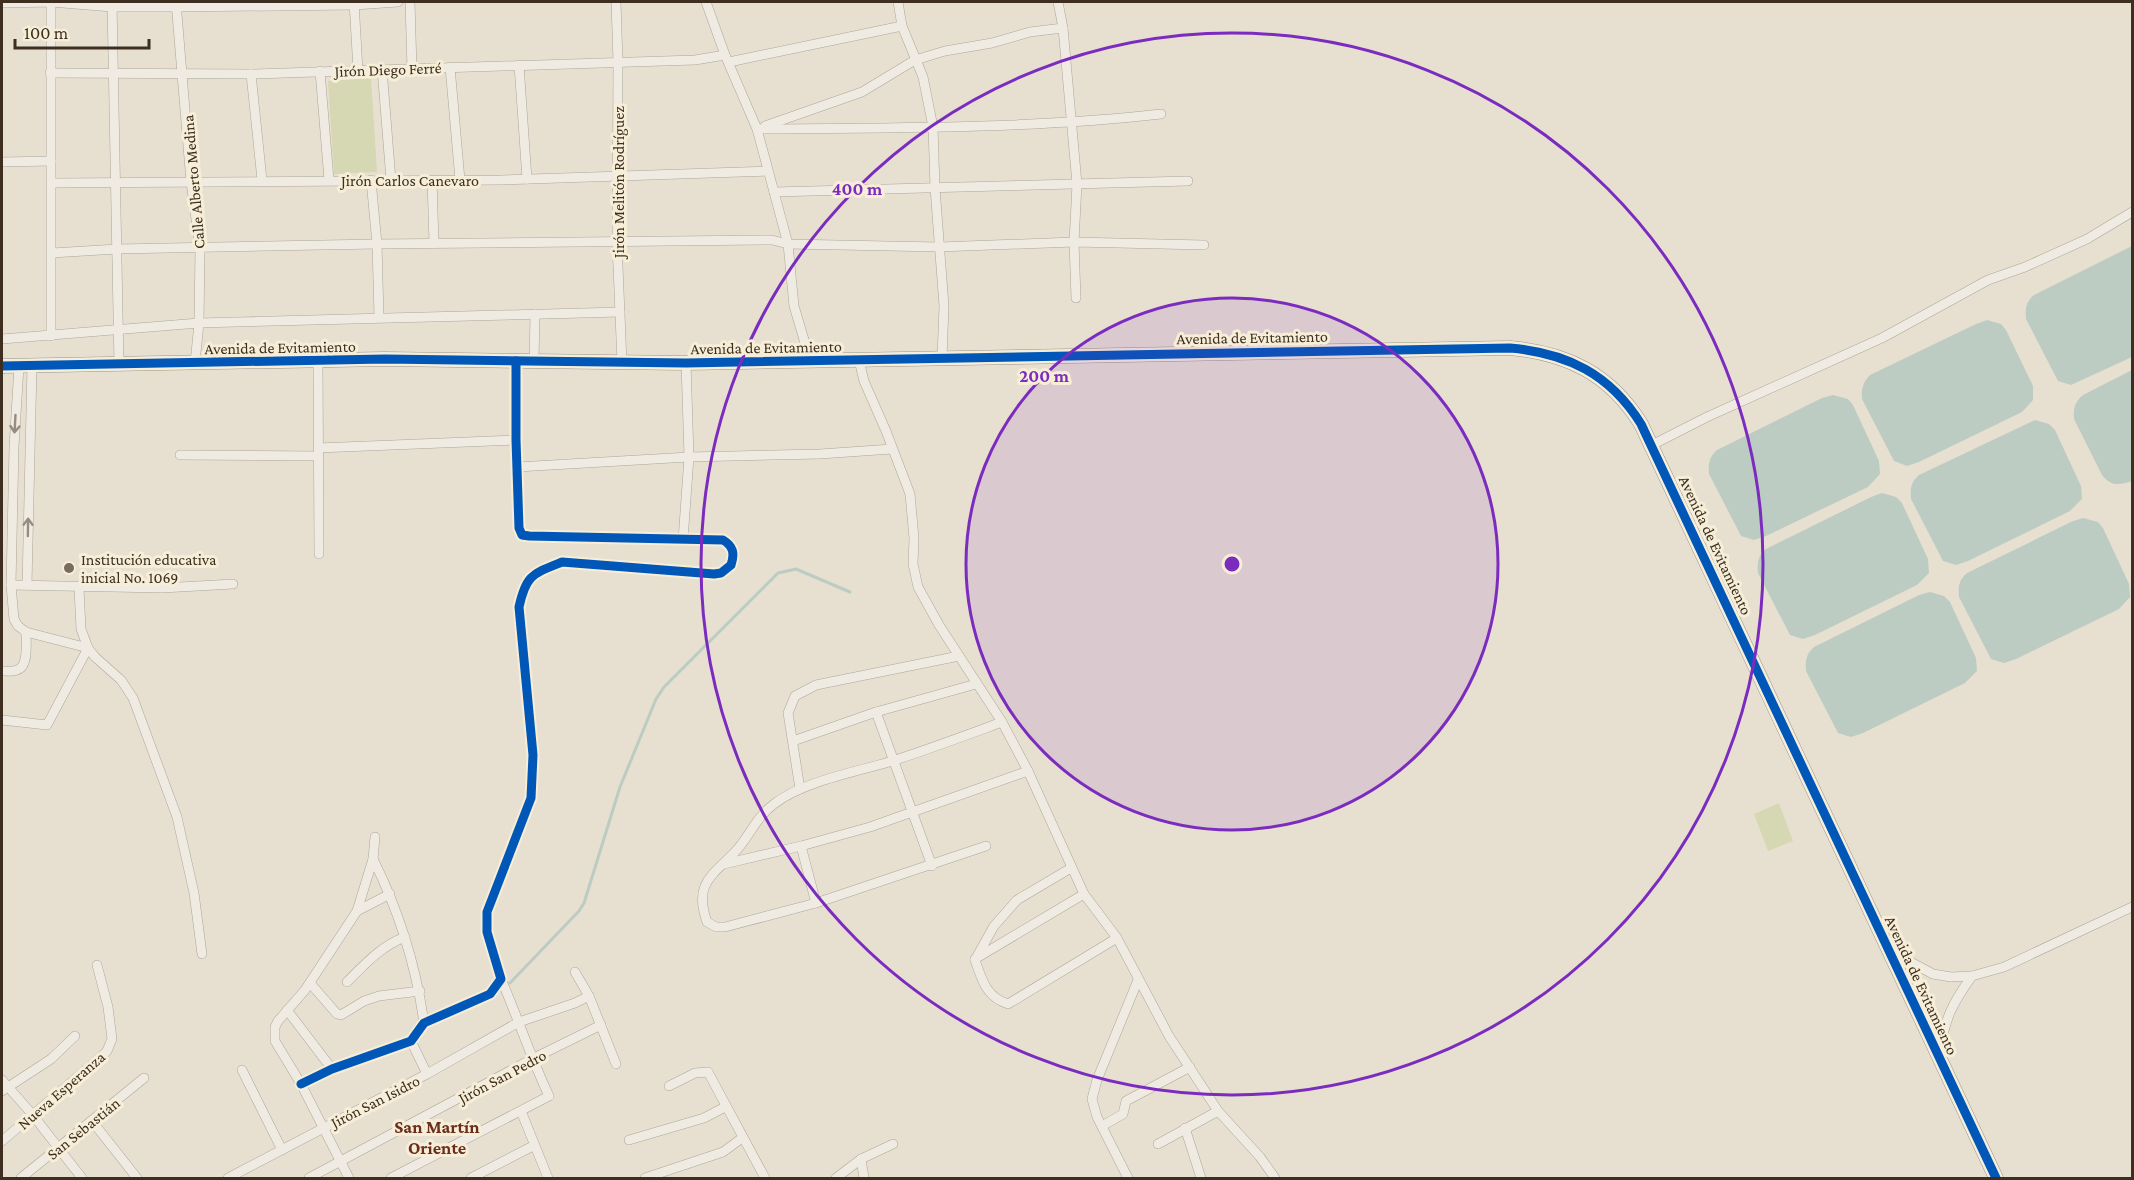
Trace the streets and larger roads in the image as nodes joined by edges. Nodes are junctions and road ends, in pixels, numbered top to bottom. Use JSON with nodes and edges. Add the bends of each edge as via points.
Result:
{"nodes":[{"id":1,"x":51,"y":2,"type":"edge"},
{"id":2,"x":398,"y":2,"type":"edge"},
{"id":3,"x":410,"y":2,"type":"edge"},
{"id":4,"x":616,"y":2,"type":"edge"},
{"id":5,"x":706,"y":2,"type":"edge"},
{"id":6,"x":898,"y":2,"type":"edge"},
{"id":7,"x":1058,"y":2,"type":"edge"},
{"id":8,"x":2,"y":3,"type":"edge"},
{"id":9,"x":354,"y":3,"type":"edge"},
{"id":10,"x":112,"y":4,"type":"edge"},
{"id":11,"x":177,"y":4,"type":"edge"},
{"id":12,"x":902,"y":26,"type":"junction"},
{"id":13,"x":1063,"y":28,"type":"junction"},
{"id":14,"x":727,"y":58,"type":"junction"},
{"id":15,"x":915,"y":60,"type":"junction"},
{"id":16,"x":618,"y":62,"type":"junction"},
{"id":17,"x":519,"y":65,"type":"junction"},
{"id":18,"x":450,"y":67,"type":"junction"},
{"id":19,"x":382,"y":69,"type":"junction"},
{"id":20,"x":412,"y":69,"type":"junction"},
{"id":21,"x":358,"y":70,"type":"junction"},
{"id":22,"x":321,"y":71,"type":"junction"},
{"id":23,"x":50,"y":73,"type":"junction"},
{"id":24,"x":113,"y":73,"type":"junction"},
{"id":25,"x":183,"y":74,"type":"junction"},
{"id":26,"x":251,"y":74,"type":"junction"},
{"id":27,"x":1161,"y":114,"type":"dead end"},
{"id":28,"x":1071,"y":121,"type":"junction"},
{"id":29,"x":933,"y":127,"type":"junction"},
{"id":30,"x":757,"y":129,"type":"junction"},
{"id":31,"x":51,"y":161,"type":"junction"},
{"id":32,"x":2,"y":162,"type":"edge"},
{"id":33,"x":768,"y":171,"type":"junction"},
{"id":34,"x":617,"y":177,"type":"junction"},
{"id":35,"x":527,"y":179,"type":"junction"},
{"id":36,"x":262,"y":180,"type":"junction"},
{"id":37,"x":329,"y":180,"type":"junction"},
{"id":38,"x":371,"y":180,"type":"junction"},
{"id":39,"x":391,"y":180,"type":"junction"},
{"id":40,"x":432,"y":180,"type":"junction"},
{"id":41,"x":460,"y":180,"type":"junction"},
{"id":42,"x":1188,"y":180,"type":"dead end"},
{"id":43,"x":115,"y":181,"type":"junction"},
{"id":44,"x":191,"y":182,"type":"junction"},
{"id":45,"x":52,"y":183,"type":"junction"},
{"id":46,"x":1077,"y":184,"type":"junction"},
{"id":47,"x":935,"y":188,"type":"junction"},
{"id":48,"x":774,"y":192,"type":"junction"},
{"id":49,"x":2133,"y":212,"type":"edge"},
{"id":50,"x":617,"y":242,"type":"junction"},
{"id":51,"x":1074,"y":242,"type":"junction"},
{"id":52,"x":434,"y":243,"type":"junction"},
{"id":53,"x":376,"y":244,"type":"junction"},
{"id":54,"x":788,"y":244,"type":"junction"},
{"id":55,"x":1204,"y":244,"type":"dead end"},
{"id":56,"x":939,"y":247,"type":"junction"},
{"id":57,"x":117,"y":249,"type":"junction"},
{"id":58,"x":200,"y":249,"type":"junction"},
{"id":59,"x":52,"y":253,"type":"junction"},
{"id":60,"x":1076,"y":298,"type":"dead end"},
{"id":61,"x":620,"y":312,"type":"junction"},
{"id":62,"x":535,"y":314,"type":"junction"},
{"id":63,"x":379,"y":317,"type":"junction"},
{"id":64,"x":199,"y":323,"type":"junction"},
{"id":65,"x":118,"y":330,"type":"junction"},
{"id":66,"x":51,"y":336,"type":"junction"},
{"id":67,"x":2,"y":339,"type":"edge"},
{"id":68,"x":942,"y":358,"type":"junction"},
{"id":69,"x":810,"y":360,"type":"junction"},
{"id":70,"x":859,"y":360,"type":"junction"},
{"id":71,"x":516,"y":361,"type":"junction"},
{"id":72,"x":318,"y":362,"type":"junction"},
{"id":73,"x":534,"y":362,"type":"junction"},
{"id":74,"x":195,"y":363,"type":"junction"},
{"id":75,"x":622,"y":363,"type":"junction"},
{"id":76,"x":686,"y":363,"type":"junction"},
{"id":77,"x":119,"y":365,"type":"junction"},
{"id":78,"x":2,"y":366,"type":"edge"},
{"id":79,"x":25,"y":366,"type":"junction"},
{"id":80,"x":516,"y":441,"type":"junction"},
{"id":81,"x":1652,"y":445,"type":"junction"},
{"id":82,"x":892,"y":448,"type":"junction"},
{"id":83,"x":318,"y":452,"type":"junction"},
{"id":84,"x":180,"y":455,"type":"dead end"},
{"id":85,"x":688,"y":457,"type":"junction"},
{"id":86,"x":517,"y":467,"type":"junction"},
{"id":87,"x":683,"y":540,"type":"junction"},
{"id":88,"x":319,"y":554,"type":"dead end"},
{"id":89,"x":233,"y":584,"type":"dead end"},
{"id":90,"x":11,"y":585,"type":"junction"},
{"id":91,"x":27,"y":585,"type":"junction"},
{"id":92,"x":79,"y":588,"type":"junction"},
{"id":93,"x":26,"y":632,"type":"junction"},
{"id":94,"x":88,"y":648,"type":"junction"},
{"id":95,"x":959,"y":656,"type":"junction"},
{"id":96,"x":2,"y":671,"type":"edge"},
{"id":97,"x":976,"y":684,"type":"junction"},
{"id":98,"x":876,"y":712,"type":"junction"},
{"id":99,"x":2,"y":720,"type":"edge"},
{"id":100,"x":1002,"y":722,"type":"junction"},
{"id":101,"x":793,"y":741,"type":"junction"},
{"id":102,"x":893,"y":760,"type":"junction"},
{"id":103,"x":1028,"y":771,"type":"junction"},
{"id":104,"x":800,"y":789,"type":"junction"},
{"id":105,"x":912,"y":813,"type":"junction"},
{"id":106,"x":375,"y":837,"type":"dead end"},
{"id":107,"x":801,"y":846,"type":"junction"},
{"id":108,"x":986,"y":846,"type":"dead end"},
{"id":109,"x":373,"y":859,"type":"junction"},
{"id":110,"x":722,"y":864,"type":"junction"},
{"id":111,"x":932,"y":866,"type":"junction"},
{"id":112,"x":1071,"y":868,"type":"junction"},
{"id":113,"x":390,"y":894,"type":"junction"},
{"id":114,"x":1084,"y":894,"type":"junction"},
{"id":115,"x":816,"y":903,"type":"junction"},
{"id":116,"x":2133,"y":907,"type":"edge"},
{"id":117,"x":357,"y":911,"type":"junction"},
{"id":118,"x":405,"y":937,"type":"junction"},
{"id":119,"x":1117,"y":938,"type":"junction"},
{"id":120,"x":1890,"y":951,"type":"junction"},
{"id":121,"x":202,"y":954,"type":"dead end"},
{"id":122,"x":975,"y":960,"type":"junction"},
{"id":123,"x":97,"y":964,"type":"dead end"},
{"id":124,"x":575,"y":972,"type":"dead end"},
{"id":125,"x":1972,"y":976,"type":"junction"},
{"id":126,"x":501,"y":979,"type":"junction"},
{"id":127,"x":1138,"y":980,"type":"junction"},
{"id":128,"x":347,"y":982,"type":"dead end"},
{"id":129,"x":310,"y":983,"type":"junction"},
{"id":130,"x":420,"y":991,"type":"junction"},
{"id":131,"x":589,"y":996,"type":"junction"},
{"id":132,"x":287,"y":1010,"type":"junction"},
{"id":133,"x":519,"y":1022,"type":"junction"},
{"id":134,"x":424,"y":1023,"type":"junction"},
{"id":135,"x":601,"y":1025,"type":"junction"},
{"id":136,"x":75,"y":1036,"type":"dead end"},
{"id":137,"x":411,"y":1041,"type":"junction"},
{"id":138,"x":1939,"y":1054,"type":"junction"},
{"id":139,"x":532,"y":1059,"type":"junction"},
{"id":140,"x":616,"y":1064,"type":"dead end"},
{"id":141,"x":1190,"y":1067,"type":"junction"},
{"id":142,"x":332,"y":1068,"type":"junction"},
{"id":143,"x":242,"y":1070,"type":"dead end"},
{"id":144,"x":427,"y":1074,"type":"junction"},
{"id":145,"x":144,"y":1078,"type":"dead end"},
{"id":146,"x":301,"y":1084,"type":"junction"},
{"id":147,"x":3,"y":1086,"type":"edge"},
{"id":148,"x":669,"y":1086,"type":"dead end"},
{"id":149,"x":726,"y":1107,"type":"junction"},
{"id":150,"x":521,"y":1111,"type":"junction"},
{"id":151,"x":1218,"y":1111,"type":"junction"},
{"id":152,"x":32,"y":1114,"type":"junction"},
{"id":153,"x":92,"y":1121,"type":"junction"},
{"id":154,"x":1102,"y":1126,"type":"junction"},
{"id":155,"x":322,"y":1128,"type":"junction"},
{"id":156,"x":1185,"y":1128,"type":"junction"},
{"id":157,"x":742,"y":1138,"type":"junction"},
{"id":158,"x":629,"y":1140,"type":"dead end"},
{"id":159,"x":2,"y":1141,"type":"edge"},
{"id":160,"x":893,"y":1144,"type":"dead end"},
{"id":161,"x":1158,"y":1144,"type":"dead end"},
{"id":162,"x":533,"y":1146,"type":"junction"},
{"id":163,"x":58,"y":1147,"type":"junction"},
{"id":164,"x":282,"y":1150,"type":"junction"},
{"id":165,"x":861,"y":1158,"type":"junction"},
{"id":166,"x":340,"y":1162,"type":"junction"},
{"id":167,"x":79,"y":1178,"type":"edge"},
{"id":168,"x":228,"y":1178,"type":"edge"},
{"id":169,"x":21,"y":1179,"type":"edge"},
{"id":170,"x":137,"y":1179,"type":"edge"},
{"id":171,"x":309,"y":1179,"type":"edge"},
{"id":172,"x":349,"y":1179,"type":"edge"},
{"id":173,"x":391,"y":1179,"type":"edge"},
{"id":174,"x":471,"y":1179,"type":"edge"},
{"id":175,"x":548,"y":1179,"type":"edge"},
{"id":176,"x":645,"y":1179,"type":"edge"},
{"id":177,"x":765,"y":1179,"type":"edge"},
{"id":178,"x":836,"y":1179,"type":"edge"},
{"id":179,"x":864,"y":1179,"type":"edge"},
{"id":180,"x":1128,"y":1179,"type":"edge"},
{"id":181,"x":1201,"y":1179,"type":"edge"},
{"id":182,"x":1275,"y":1179,"type":"edge"},
{"id":183,"x":1996,"y":1179,"type":"edge"}],
"edges":[{"from":1,"to":8,"type":"street"},
{"from":1,"to":10,"type":"street"},
{"from":1,"to":23,"type":"street"},
{"from":2,"to":9,"type":"street"},
{"from":3,"to":20,"type":"street"},
{"from":4,"to":16,"type":"street","name":"Jirón Melitón Rodríguez"},
{"from":5,"to":14,"type":"street"},
{"from":6,"to":12,"type":"street"},
{"from":7,"to":13,"type":"street"},
{"from":9,"to":11,"type":"street"},
{"from":9,"to":21,"type":"street"},
{"from":10,"to":11,"type":"street"},
{"from":10,"to":24,"type":"street"},
{"from":11,"to":25,"type":"street","name":"Calle Alberto Medina"},
{"from":12,"to":14,"type":"street","name":"Jirón Diego Ferré"},
{"from":12,"to":15,"type":"street"},
{"from":13,"to":15,"type":"street","via":[[1030,32]]},
{"from":13,"to":28,"type":"street"},
{"from":14,"to":16,"type":"street","name":"Jirón Diego Ferré"},
{"from":14,"to":30,"type":"street"},
{"from":15,"to":29,"type":"street","via":[[923,77]]},
{"from":15,"to":30,"type":"street","via":[[862,92]]},
{"from":16,"to":17,"type":"street","name":"Jirón Diego Ferré"},
{"from":16,"to":34,"type":"street","name":"Jirón Melitón Rodríguez"},
{"from":17,"to":18,"type":"street","name":"Jirón Diego Ferré"},
{"from":17,"to":35,"type":"street"},
{"from":18,"to":20,"type":"street","name":"Jirón Diego Ferré"},
{"from":18,"to":41,"type":"street"},
{"from":19,"to":20,"type":"street","name":"Jirón Diego Ferré"},
{"from":19,"to":21,"type":"street","name":"Jirón Diego Ferré"},
{"from":19,"to":39,"type":"street"},
{"from":21,"to":22,"type":"street","name":"Jirón Diego Ferré"},
{"from":22,"to":26,"type":"street","name":"Jirón Diego Ferré"},
{"from":22,"to":37,"type":"street"},
{"from":23,"to":24,"type":"street","name":"Jirón Diego Ferré"},
{"from":23,"to":31,"type":"street"},
{"from":24,"to":25,"type":"street","name":"Jirón Diego Ferré"},
{"from":24,"to":43,"type":"street"},
{"from":25,"to":26,"type":"street","name":"Jirón Diego Ferré"},
{"from":25,"to":44,"type":"street","name":"Calle Alberto Medina"},
{"from":26,"to":36,"type":"street"},
{"from":27,"to":28,"type":"street"},
{"from":28,"to":29,"type":"street"},
{"from":28,"to":46,"type":"street"},
{"from":29,"to":30,"type":"street"},
{"from":29,"to":47,"type":"street"},
{"from":30,"to":33,"type":"street"},
{"from":31,"to":32,"type":"street"},
{"from":31,"to":45,"type":"street"},
{"from":33,"to":34,"type":"street","name":"Jirón Carlos Canevaro"},
{"from":33,"to":48,"type":"street"},
{"from":34,"to":35,"type":"street","name":"Jirón Carlos Canevaro"},
{"from":34,"to":50,"type":"street","name":"Jirón Melitón Rodríguez"},
{"from":35,"to":41,"type":"street","name":"Jirón Carlos Canevaro"},
{"from":36,"to":37,"type":"street","name":"Jirón Carlos Canevaro"},
{"from":36,"to":44,"type":"street","name":"Jirón Carlos Canevaro"},
{"from":37,"to":38,"type":"street","name":"Jirón Carlos Canevaro"},
{"from":38,"to":39,"type":"street","name":"Jirón Carlos Canevaro"},
{"from":38,"to":53,"type":"street"},
{"from":39,"to":40,"type":"street","name":"Jirón Carlos Canevaro"},
{"from":40,"to":41,"type":"street","name":"Jirón Carlos Canevaro"},
{"from":40,"to":52,"type":"street"},
{"from":42,"to":46,"type":"street"},
{"from":43,"to":44,"type":"street","name":"Jirón Carlos Canevaro"},
{"from":43,"to":45,"type":"street","name":"Jirón Carlos Canevaro"},
{"from":43,"to":57,"type":"street"},
{"from":44,"to":58,"type":"street","name":"Calle Alberto Medina"},
{"from":45,"to":59,"type":"street"},
{"from":46,"to":47,"type":"street"},
{"from":46,"to":51,"type":"street"},
{"from":47,"to":48,"type":"street"},
{"from":47,"to":56,"type":"street"},
{"from":48,"to":54,"type":"street"},
{"from":49,"to":81,"type":"street","via":[[2087,239],[1988,280],[1882,338]]},
{"from":50,"to":52,"type":"street"},
{"from":50,"to":54,"type":"street","via":[[772,240]]},
{"from":50,"to":61,"type":"street","name":"Jirón Melitón Rodríguez"},
{"from":51,"to":55,"type":"street"},
{"from":51,"to":56,"type":"street"},
{"from":51,"to":60,"type":"street"},
{"from":52,"to":53,"type":"street"},
{"from":53,"to":58,"type":"street"},
{"from":53,"to":63,"type":"street"},
{"from":54,"to":56,"type":"street"},
{"from":54,"to":69,"type":"street","via":[[795,306]]},
{"from":56,"to":68,"type":"street","via":[[944,306]]},
{"from":57,"to":58,"type":"street"},
{"from":57,"to":59,"type":"street"},
{"from":57,"to":65,"type":"street"},
{"from":58,"to":64,"type":"street","name":"Calle Alberto Medina"},
{"from":59,"to":66,"type":"street"},
{"from":61,"to":62,"type":"street"},
{"from":61,"to":75,"type":"street","name":"Jirón Melitón Rodríguez"},
{"from":62,"to":63,"type":"street"},
{"from":62,"to":73,"type":"street"},
{"from":63,"to":64,"type":"street"},
{"from":64,"to":65,"type":"street"},
{"from":64,"to":74,"type":"street","name":"Calle Alberto Medina"},
{"from":65,"to":66,"type":"street"},
{"from":65,"to":77,"type":"street"},
{"from":66,"to":67,"type":"street"},
{"from":68,"to":70,"type":"street","name":"Avenida de Evitamiento"},
{"from":68,"to":81,"type":"street","name":"Avenida de Evitamiento","via":[[1538,350],[1582,367],[1606,383],[1633,410]]},
{"from":69,"to":70,"type":"street","name":"Avenida de Evitamiento"},
{"from":69,"to":76,"type":"street","name":"Avenida de Evitamiento"},
{"from":70,"to":82,"type":"street"},
{"from":71,"to":72,"type":"street","name":"Avenida de Evitamiento"},
{"from":71,"to":73,"type":"street","name":"Avenida de Evitamiento"},
{"from":71,"to":80,"type":"street"},
{"from":72,"to":74,"type":"street","name":"Avenida de Evitamiento"},
{"from":72,"to":83,"type":"street"},
{"from":73,"to":75,"type":"street","name":"Avenida de Evitamiento"},
{"from":74,"to":77,"type":"street","name":"Avenida de Evitamiento"},
{"from":75,"to":76,"type":"street","name":"Avenida de Evitamiento"},
{"from":76,"to":85,"type":"street"},
{"from":77,"to":79,"type":"street","name":"Avenida de Evitamiento"},
{"from":78,"to":79,"type":"street","name":"Avenida de Evitamiento"},
{"from":79,"to":90,"type":"street","one_way":true,"via":[[14,447]]},
{"from":91,"to":79,"type":"street","one_way":true},
{"from":80,"to":83,"type":"street"},
{"from":80,"to":86,"type":"street"},
{"from":81,"to":120,"type":"street","name":"Avenida de Evitamiento"},
{"from":82,"to":85,"type":"street"},
{"from":82,"to":95,"type":"street","via":[[910,494],[915,579]]},
{"from":83,"to":84,"type":"street"},
{"from":83,"to":88,"type":"street"},
{"from":85,"to":86,"type":"street"},
{"from":85,"to":87,"type":"street"},
{"from":86,"to":87,"type":"street","via":[[522,535]]},
{"from":87,"to":126,"type":"street","via":[[723,540],[733,551],[731,565],[714,574],[562,562],[540,571],[524,585],[519,607],[533,755],[531,798],[487,912],[487,932]]},
{"from":89,"to":92,"type":"street"},
{"from":90,"to":91,"type":"street"},
{"from":90,"to":93,"type":"street","via":[[14,619]]},
{"from":91,"to":92,"type":"street"},
{"from":92,"to":94,"type":"street","via":[[81,629]]},
{"from":93,"to":94,"type":"street"},
{"from":93,"to":96,"type":"street","via":[[22,667]]},
{"from":94,"to":99,"type":"street","via":[[47,725]]},
{"from":94,"to":121,"type":"street","via":[[127,688],[141,720],[177,817],[194,893]]},
{"from":95,"to":97,"type":"street"},
{"from":95,"to":101,"type":"street","via":[[816,685],[795,696],[791,704],[788,713]]},
{"from":97,"to":98,"type":"street"},
{"from":97,"to":100,"type":"street"},
{"from":98,"to":101,"type":"street"},
{"from":98,"to":102,"type":"street"},
{"from":100,"to":102,"type":"street"},
{"from":100,"to":103,"type":"street"},
{"from":101,"to":104,"type":"street"},
{"from":102,"to":104,"type":"street"},
{"from":102,"to":105,"type":"street"},
{"from":103,"to":105,"type":"street"},
{"from":103,"to":112,"type":"street"},
{"from":104,"to":110,"type":"street","via":[[757,820],[736,852]]},
{"from":105,"to":107,"type":"street"},
{"from":105,"to":111,"type":"street"},
{"from":106,"to":109,"type":"street"},
{"from":107,"to":110,"type":"street"},
{"from":107,"to":115,"type":"street"},
{"from":108,"to":111,"type":"street"},
{"from":109,"to":113,"type":"street"},
{"from":109,"to":117,"type":"street"},
{"from":110,"to":115,"type":"street","via":[[711,874],[702,899],[711,925],[725,927]]},
{"from":111,"to":115,"type":"street"},
{"from":112,"to":114,"type":"street"},
{"from":112,"to":122,"type":"street","via":[[1017,900],[994,926]]},
{"from":113,"to":117,"type":"street"},
{"from":113,"to":118,"type":"street"},
{"from":114,"to":119,"type":"street"},
{"from":114,"to":122,"type":"street"},
{"from":116,"to":125,"type":"street","via":[[2004,967]]},
{"from":117,"to":129,"type":"street"},
{"from":118,"to":128,"type":"street","via":[[380,950]]},
{"from":118,"to":130,"type":"street"},
{"from":119,"to":122,"type":"street","via":[[1008,1004],[998,1001],[984,987]]},
{"from":119,"to":127,"type":"street"},
{"from":120,"to":125,"type":"street","via":[[1933,974]]},
{"from":120,"to":138,"type":"street","name":"Avenida de Evitamiento"},
{"from":123,"to":152,"type":"street","name":"Nueva Esperanza","via":[[108,1007],[110,1046]]},
{"from":124,"to":131,"type":"street"},
{"from":125,"to":138,"type":"street","via":[[1947,1019]]},
{"from":126,"to":133,"type":"street"},
{"from":126,"to":134,"type":"street","via":[[490,994]]},
{"from":127,"to":141,"type":"street"},
{"from":127,"to":154,"type":"street","via":[[1092,1099]]},
{"from":129,"to":130,"type":"street","via":[[340,1015],[379,996]]},
{"from":129,"to":132,"type":"street"},
{"from":130,"to":134,"type":"street"},
{"from":131,"to":133,"type":"street","name":"Jirón San Isidro"},
{"from":131,"to":135,"type":"street"},
{"from":132,"to":142,"type":"street"},
{"from":132,"to":146,"type":"street","via":[[275,1028],[275,1041]]},
{"from":133,"to":139,"type":"street"},
{"from":133,"to":144,"type":"street","name":"Jirón San Isidro"},
{"from":134,"to":137,"type":"street"},
{"from":135,"to":139,"type":"street","name":"Jirón San Pedro"},
{"from":135,"to":140,"type":"street"},
{"from":136,"to":147,"type":"street","via":[[51,1059]]},
{"from":137,"to":142,"type":"street"},
{"from":137,"to":144,"type":"street"},
{"from":138,"to":183,"type":"street","name":"Avenida de Evitamiento"},
{"from":139,"to":150,"type":"street","via":[[549,1096]]},
{"from":139,"to":166,"type":"street","name":"Jirón San Pedro"},
{"from":141,"to":151,"type":"street"},
{"from":141,"to":154,"type":"street","via":[[1126,1101],[1123,1114]]},
{"from":142,"to":146,"type":"street"},
{"from":143,"to":164,"type":"street"},
{"from":144,"to":155,"type":"street","name":"Jirón San Isidro"},
{"from":145,"to":153,"type":"street","name":"San Sebastián"},
{"from":146,"to":155,"type":"street"},
{"from":147,"to":152,"type":"street"},
{"from":148,"to":149,"type":"street","via":[[695,1073],[708,1072]]},
{"from":149,"to":157,"type":"street"},
{"from":149,"to":158,"type":"street","via":[[704,1118]]},
{"from":150,"to":162,"type":"street"},
{"from":150,"to":173,"type":"street"},
{"from":151,"to":156,"type":"street"},
{"from":151,"to":182,"type":"street"},
{"from":152,"to":159,"type":"street","name":"Nueva Esperanza"},
{"from":152,"to":163,"type":"street"},
{"from":153,"to":163,"type":"street","name":"San Sebastián"},
{"from":153,"to":170,"type":"street"},
{"from":154,"to":180,"type":"street"},
{"from":155,"to":164,"type":"street","name":"Jirón San Isidro"},
{"from":155,"to":166,"type":"street"},
{"from":156,"to":161,"type":"street"},
{"from":156,"to":181,"type":"street"},
{"from":157,"to":176,"type":"street","via":[[723,1152]]},
{"from":157,"to":177,"type":"street"},
{"from":160,"to":165,"type":"street"},
{"from":162,"to":174,"type":"street"},
{"from":162,"to":175,"type":"street"},
{"from":163,"to":167,"type":"street"},
{"from":163,"to":169,"type":"street","name":"San Sebastián"},
{"from":164,"to":168,"type":"street","name":"Jirón San Isidro"},
{"from":165,"to":178,"type":"street"},
{"from":165,"to":179,"type":"street"},
{"from":166,"to":171,"type":"street","name":"Jirón San Pedro"},
{"from":166,"to":172,"type":"street"}]}
